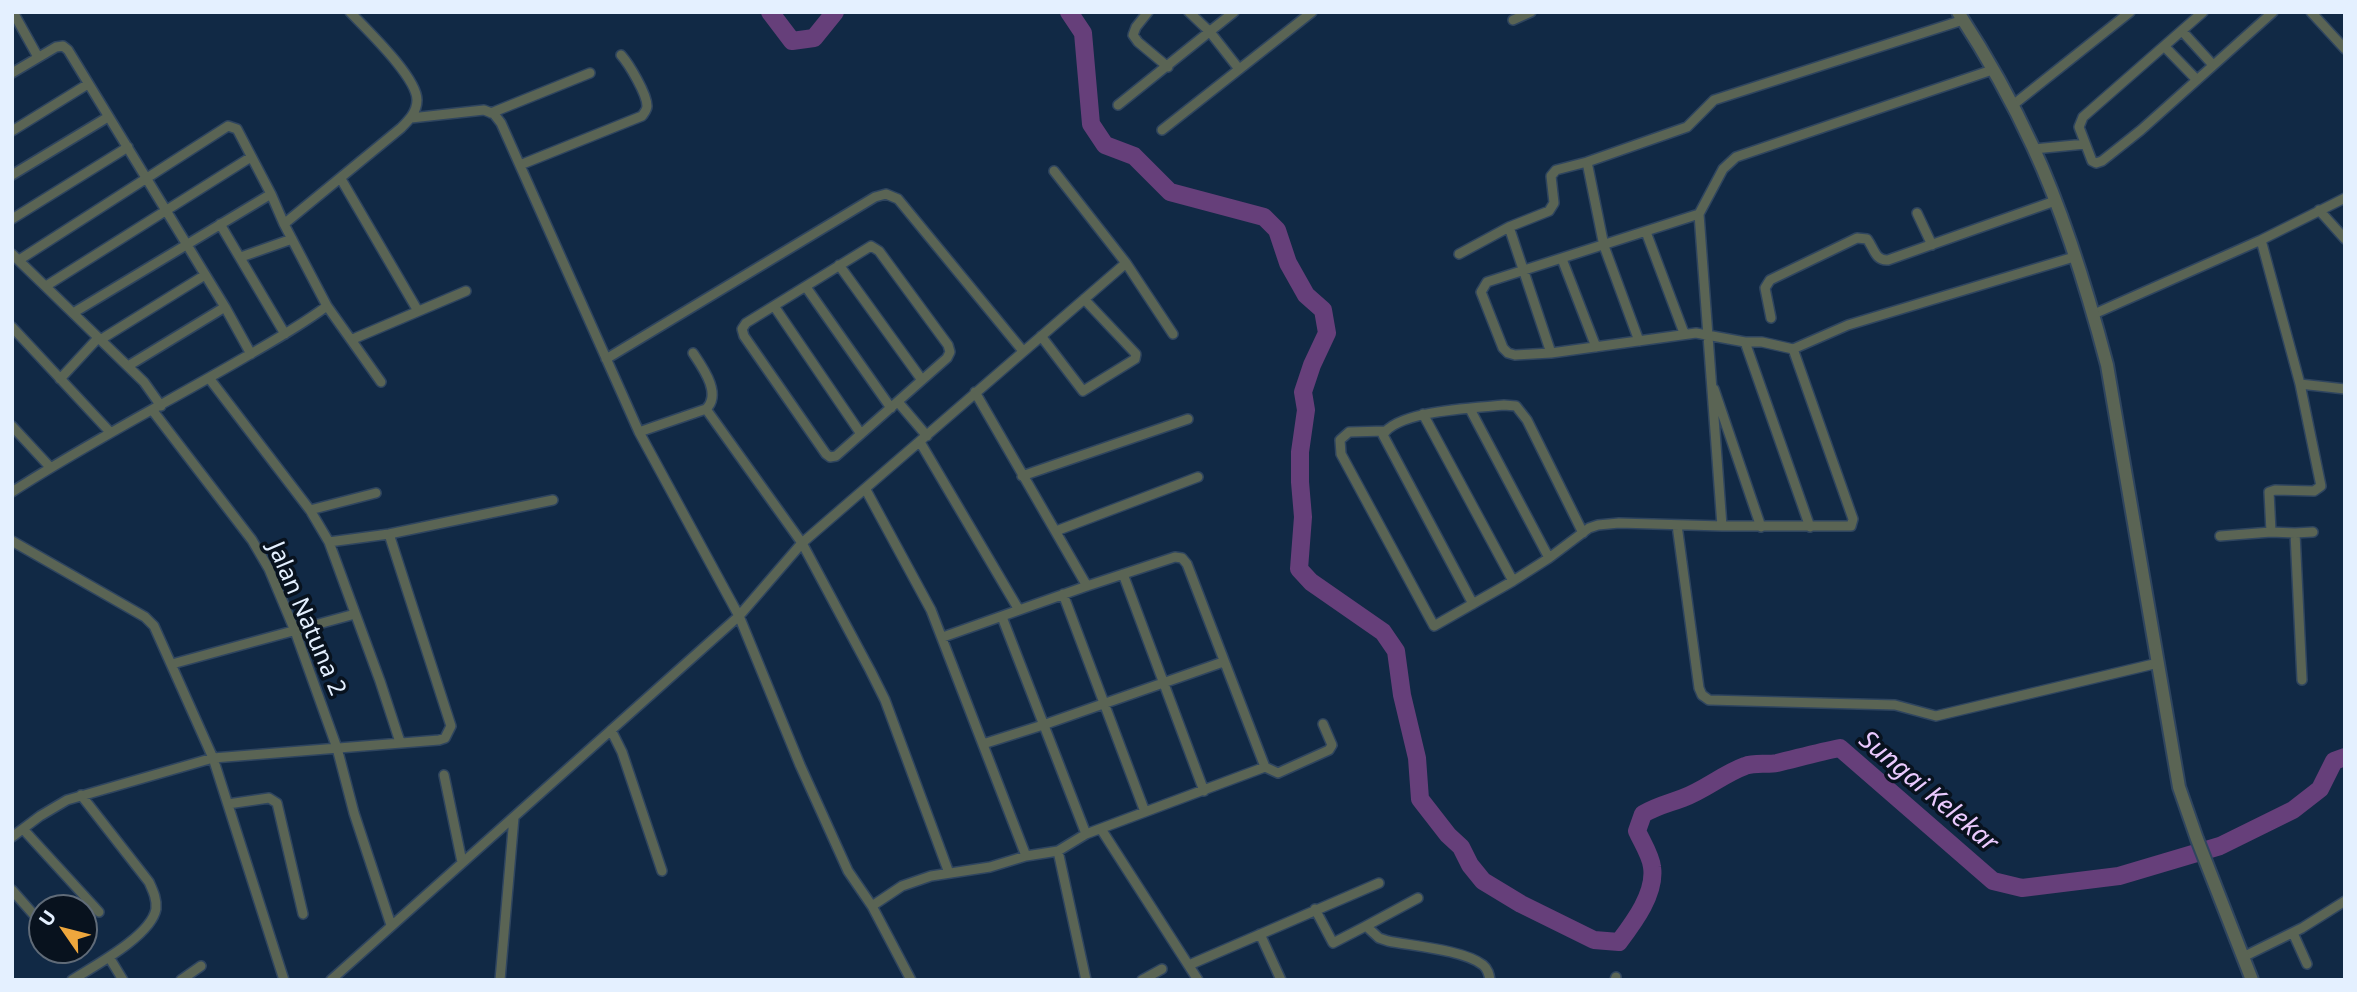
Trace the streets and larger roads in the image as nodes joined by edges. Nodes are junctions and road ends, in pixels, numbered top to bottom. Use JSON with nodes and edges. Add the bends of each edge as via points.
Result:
{"nodes":[{"id":1,"x":13,"y":12,"type":"edge"},
{"id":2,"x":350,"y":12,"type":"edge"},
{"id":3,"x":1148,"y":12,"type":"edge"},
{"id":4,"x":1189,"y":12,"type":"edge"},
{"id":5,"x":1234,"y":12,"type":"edge"},
{"id":6,"x":1531,"y":12,"type":"edge"},
{"id":7,"x":2130,"y":12,"type":"edge"},
{"id":8,"x":2203,"y":12,"type":"edge"},
{"id":9,"x":2272,"y":12,"type":"edge"},
{"id":10,"x":2312,"y":12,"type":"edge"},
{"id":11,"x":1309,"y":13,"type":"edge"},
{"id":12,"x":1960,"y":15,"type":"edge"},
{"id":13,"x":1513,"y":20,"type":"dead end"},
{"id":14,"x":1210,"y":32,"type":"junction"},
{"id":15,"x":2182,"y":32,"type":"junction"},
{"id":16,"x":2165,"y":47,"type":"junction"},
{"id":17,"x":2345,"y":49,"type":"edge"},
{"id":18,"x":621,"y":55,"type":"dead end"},
{"id":19,"x":38,"y":57,"type":"junction"},
{"id":20,"x":2213,"y":65,"type":"junction"},
{"id":21,"x":1168,"y":67,"type":"junction"},
{"id":22,"x":1239,"y":69,"type":"junction"},
{"id":23,"x":1992,"y":70,"type":"junction"},
{"id":24,"x":12,"y":73,"type":"edge"},
{"id":25,"x":590,"y":73,"type":"dead end"},
{"id":26,"x":2197,"y":80,"type":"junction"},
{"id":27,"x":88,"y":84,"type":"junction"},
{"id":28,"x":1118,"y":105,"type":"dead end"},
{"id":29,"x":2013,"y":105,"type":"junction"},
{"id":30,"x":492,"y":113,"type":"junction"},
{"id":31,"x":107,"y":117,"type":"junction"},
{"id":32,"x":411,"y":118,"type":"junction"},
{"id":33,"x":1161,"y":130,"type":"dead end"},
{"id":34,"x":12,"y":131,"type":"edge"},
{"id":35,"x":2085,"y":144,"type":"junction"},
{"id":36,"x":128,"y":147,"type":"junction"},
{"id":37,"x":2034,"y":149,"type":"junction"},
{"id":38,"x":251,"y":157,"type":"junction"},
{"id":39,"x":1587,"y":162,"type":"junction"},
{"id":40,"x":520,"y":165,"type":"junction"},
{"id":41,"x":1054,"y":171,"type":"dead end"},
{"id":42,"x":12,"y":174,"type":"edge"},
{"id":43,"x":147,"y":178,"type":"junction"},
{"id":44,"x":341,"y":179,"type":"junction"},
{"id":45,"x":271,"y":194,"type":"junction"},
{"id":46,"x":2345,"y":198,"type":"edge"},
{"id":47,"x":2055,"y":201,"type":"junction"},
{"id":48,"x":166,"y":210,"type":"junction"},
{"id":49,"x":2319,"y":210,"type":"junction"},
{"id":50,"x":1917,"y":212,"type":"dead end"},
{"id":51,"x":1699,"y":214,"type":"junction"},
{"id":52,"x":12,"y":219,"type":"edge"},
{"id":53,"x":220,"y":224,"type":"junction"},
{"id":54,"x":284,"y":224,"type":"junction"},
{"id":55,"x":1509,"y":227,"type":"junction"},
{"id":56,"x":1646,"y":232,"type":"junction"},
{"id":57,"x":292,"y":239,"type":"junction"},
{"id":58,"x":2345,"y":239,"type":"edge"},
{"id":59,"x":2261,"y":240,"type":"junction"},
{"id":60,"x":186,"y":243,"type":"junction"},
{"id":61,"x":1932,"y":245,"type":"junction"},
{"id":62,"x":1604,"y":246,"type":"junction"},
{"id":63,"x":1460,"y":254,"type":"dead end"},
{"id":64,"x":15,"y":257,"type":"edge"},
{"id":65,"x":241,"y":257,"type":"junction"},
{"id":66,"x":2074,"y":257,"type":"junction"},
{"id":67,"x":1562,"y":259,"type":"junction"},
{"id":68,"x":1126,"y":263,"type":"junction"},
{"id":69,"x":839,"y":265,"type":"junction"},
{"id":70,"x":1522,"y":271,"type":"junction"},
{"id":71,"x":205,"y":275,"type":"junction"},
{"id":72,"x":46,"y":286,"type":"junction"},
{"id":73,"x":806,"y":287,"type":"junction"},
{"id":74,"x":466,"y":291,"type":"dead end"},
{"id":75,"x":1084,"y":299,"type":"junction"},
{"id":76,"x":327,"y":306,"type":"junction"},
{"id":77,"x":774,"y":306,"type":"junction"},
{"id":78,"x":225,"y":307,"type":"junction"},
{"id":79,"x":418,"y":311,"type":"junction"},
{"id":80,"x":73,"y":313,"type":"junction"},
{"id":81,"x":2094,"y":314,"type":"junction"},
{"id":82,"x":1771,"y":318,"type":"dead end"},
{"id":83,"x":12,"y":327,"type":"edge"},
{"id":84,"x":1684,"y":333,"type":"junction"},
{"id":85,"x":1708,"y":333,"type":"junction"},
{"id":86,"x":285,"y":334,"type":"junction"},
{"id":87,"x":1173,"y":334,"type":"dead end"},
{"id":88,"x":1041,"y":336,"type":"junction"},
{"id":89,"x":99,"y":339,"type":"junction"},
{"id":90,"x":353,"y":339,"type":"junction"},
{"id":91,"x":1639,"y":341,"type":"junction"},
{"id":92,"x":1745,"y":342,"type":"junction"},
{"id":93,"x":1596,"y":347,"type":"junction"},
{"id":94,"x":1793,"y":349,"type":"junction"},
{"id":95,"x":1023,"y":351,"type":"junction"},
{"id":96,"x":693,"y":353,"type":"dead end"},
{"id":97,"x":1551,"y":353,"type":"junction"},
{"id":98,"x":251,"y":354,"type":"junction"},
{"id":99,"x":606,"y":359,"type":"junction"},
{"id":100,"x":128,"y":366,"type":"junction"},
{"id":101,"x":1709,"y":374,"type":"junction"},
{"id":102,"x":209,"y":378,"type":"junction"},
{"id":103,"x":60,"y":379,"type":"junction"},
{"id":104,"x":922,"y":380,"type":"junction"},
{"id":105,"x":381,"y":382,"type":"dead end"},
{"id":106,"x":2300,"y":384,"type":"junction"},
{"id":107,"x":2345,"y":389,"type":"edge"},
{"id":108,"x":975,"y":392,"type":"junction"},
{"id":109,"x":894,"y":405,"type":"junction"},
{"id":110,"x":157,"y":408,"type":"junction"},
{"id":111,"x":706,"y":409,"type":"junction"},
{"id":112,"x":1470,"y":409,"type":"junction"},
{"id":113,"x":1423,"y":414,"type":"junction"},
{"id":114,"x":1188,"y":419,"type":"dead end"},
{"id":115,"x":12,"y":426,"type":"edge"},
{"id":116,"x":1385,"y":430,"type":"junction"},
{"id":117,"x":110,"y":432,"type":"junction"},
{"id":118,"x":639,"y":432,"type":"junction"},
{"id":119,"x":861,"y":434,"type":"junction"},
{"id":120,"x":923,"y":439,"type":"junction"},
{"id":121,"x":50,"y":467,"type":"junction"},
{"id":122,"x":1023,"y":475,"type":"junction"},
{"id":123,"x":1198,"y":477,"type":"dead end"},
{"id":124,"x":866,"y":490,"type":"junction"},
{"id":125,"x":12,"y":492,"type":"edge"},
{"id":126,"x":376,"y":493,"type":"dead end"},
{"id":127,"x":553,"y":500,"type":"dead end"},
{"id":128,"x":310,"y":510,"type":"junction"},
{"id":129,"x":1677,"y":525,"type":"junction"},
{"id":130,"x":1722,"y":526,"type":"junction"},
{"id":131,"x":1762,"y":527,"type":"junction"},
{"id":132,"x":1810,"y":527,"type":"junction"},
{"id":133,"x":1056,"y":531,"type":"junction"},
{"id":134,"x":2271,"y":532,"type":"junction"},
{"id":135,"x":2314,"y":532,"type":"dead end"},
{"id":136,"x":1583,"y":533,"type":"junction"},
{"id":137,"x":2295,"y":533,"type":"junction"},
{"id":138,"x":389,"y":534,"type":"junction"},
{"id":139,"x":2220,"y":536,"type":"dead end"},
{"id":140,"x":12,"y":541,"type":"edge"},
{"id":141,"x":329,"y":542,"type":"junction"},
{"id":142,"x":802,"y":543,"type":"junction"},
{"id":143,"x":1549,"y":558,"type":"junction"},
{"id":144,"x":1123,"y":574,"type":"junction"},
{"id":145,"x":1513,"y":581,"type":"junction"},
{"id":146,"x":1087,"y":586,"type":"junction"},
{"id":147,"x":1063,"y":594,"type":"junction"},
{"id":148,"x":1473,"y":604,"type":"junction"},
{"id":149,"x":1018,"y":610,"type":"junction"},
{"id":150,"x":355,"y":614,"type":"junction"},
{"id":151,"x":738,"y":617,"type":"junction"},
{"id":152,"x":1002,"y":617,"type":"junction"},
{"id":153,"x":295,"y":631,"type":"junction"},
{"id":154,"x":943,"y":638,"type":"junction"},
{"id":155,"x":1223,"y":662,"type":"junction"},
{"id":156,"x":2158,"y":663,"type":"junction"},
{"id":157,"x":172,"y":664,"type":"junction"},
{"id":158,"x":2302,"y":680,"type":"dead end"},
{"id":159,"x":1164,"y":683,"type":"junction"},
{"id":160,"x":1104,"y":704,"type":"junction"},
{"id":161,"x":1323,"y":724,"type":"dead end"},
{"id":162,"x":1043,"y":725,"type":"junction"},
{"id":163,"x":611,"y":730,"type":"junction"},
{"id":164,"x":400,"y":742,"type":"junction"},
{"id":165,"x":984,"y":744,"type":"junction"},
{"id":166,"x":337,"y":748,"type":"junction"},
{"id":167,"x":213,"y":758,"type":"junction"},
{"id":168,"x":1265,"y":767,"type":"junction"},
{"id":169,"x":444,"y":775,"type":"dead end"},
{"id":170,"x":1204,"y":791,"type":"junction"},
{"id":171,"x":81,"y":795,"type":"junction"},
{"id":172,"x":228,"y":804,"type":"junction"},
{"id":173,"x":1145,"y":812,"type":"junction"},
{"id":174,"x":514,"y":817,"type":"junction"},
{"id":175,"x":23,"y":829,"type":"junction"},
{"id":176,"x":1101,"y":829,"type":"junction"},
{"id":177,"x":1086,"y":834,"type":"junction"},
{"id":178,"x":12,"y":837,"type":"edge"},
{"id":179,"x":1058,"y":851,"type":"junction"},
{"id":180,"x":1026,"y":856,"type":"junction"},
{"id":181,"x":462,"y":862,"type":"junction"},
{"id":182,"x":662,"y":871,"type":"dead end"},
{"id":183,"x":949,"y":873,"type":"junction"},
{"id":184,"x":1379,"y":883,"type":"dead end"},
{"id":185,"x":12,"y":890,"type":"edge"},
{"id":186,"x":1418,"y":898,"type":"dead end"},
{"id":187,"x":2345,"y":901,"type":"edge"},
{"id":188,"x":872,"y":906,"type":"junction"},
{"id":189,"x":28,"y":908,"type":"edge"},
{"id":190,"x":1315,"y":909,"type":"junction"},
{"id":191,"x":99,"y":912,"type":"dead end"},
{"id":192,"x":303,"y":914,"type":"dead end"},
{"id":193,"x":391,"y":925,"type":"junction"},
{"id":194,"x":1366,"y":926,"type":"junction"},
{"id":195,"x":2293,"y":933,"type":"junction"},
{"id":196,"x":1260,"y":934,"type":"junction"},
{"id":197,"x":109,"y":957,"type":"junction"},
{"id":198,"x":2243,"y":957,"type":"junction"},
{"id":199,"x":2307,"y":964,"type":"dead end"},
{"id":200,"x":1189,"y":965,"type":"junction"},
{"id":201,"x":201,"y":966,"type":"dead end"},
{"id":202,"x":1162,"y":970,"type":"dead end"},
{"id":203,"x":72,"y":980,"type":"edge"},
{"id":204,"x":123,"y":980,"type":"edge"},
{"id":205,"x":181,"y":980,"type":"edge"},
{"id":206,"x":284,"y":980,"type":"edge"},
{"id":207,"x":331,"y":980,"type":"edge"},
{"id":208,"x":500,"y":980,"type":"edge"},
{"id":209,"x":911,"y":980,"type":"edge"},
{"id":210,"x":1086,"y":980,"type":"edge"},
{"id":211,"x":1142,"y":980,"type":"edge"},
{"id":212,"x":1198,"y":980,"type":"edge"},
{"id":213,"x":1281,"y":980,"type":"edge"},
{"id":214,"x":1490,"y":980,"type":"edge"},
{"id":215,"x":2252,"y":980,"type":"edge"}],
"edges":[{"from":1,"to":19,"type":"street"},
{"from":2,"to":32,"type":"street","via":[[413,86],[417,103]]},
{"from":3,"to":21,"type":"street","via":[[1133,35]]},
{"from":4,"to":14,"type":"street"},
{"from":5,"to":14,"type":"street"},
{"from":6,"to":13,"type":"street"},
{"from":7,"to":29,"type":"street"},
{"from":8,"to":15,"type":"street"},
{"from":9,"to":20,"type":"street"},
{"from":10,"to":17,"type":"street"},
{"from":11,"to":22,"type":"street"},
{"from":12,"to":23,"type":"street"},
{"from":12,"to":39,"type":"street","via":[[1714,100],[1687,127]]},
{"from":14,"to":21,"type":"street"},
{"from":14,"to":22,"type":"street"},
{"from":15,"to":16,"type":"street"},
{"from":15,"to":20,"type":"street"},
{"from":16,"to":26,"type":"street"},
{"from":16,"to":35,"type":"street","via":[[2083,117],[2079,127]]},
{"from":18,"to":40,"type":"street","via":[[632,68],[646,103],[642,116]]},
{"from":19,"to":24,"type":"street"},
{"from":19,"to":27,"type":"street","via":[[63,46]]},
{"from":20,"to":26,"type":"street"},
{"from":21,"to":28,"type":"street"},
{"from":22,"to":33,"type":"street"},
{"from":23,"to":29,"type":"street"},
{"from":23,"to":51,"type":"street","via":[[1736,156],[1723,169]]},
{"from":25,"to":30,"type":"street"},
{"from":26,"to":35,"type":"street","via":[[2100,162],[2092,161]]},
{"from":27,"to":31,"type":"street"},
{"from":27,"to":34,"type":"street"},
{"from":29,"to":37,"type":"street"},
{"from":30,"to":32,"type":"street"},
{"from":30,"to":40,"type":"street"},
{"from":31,"to":36,"type":"street"},
{"from":31,"to":42,"type":"street"},
{"from":32,"to":44,"type":"street"},
{"from":35,"to":37,"type":"street"},
{"from":36,"to":43,"type":"street"},
{"from":36,"to":52,"type":"street"},
{"from":37,"to":47,"type":"street"},
{"from":38,"to":43,"type":"street","via":[[237,129],[228,126]]},
{"from":38,"to":45,"type":"street"},
{"from":38,"to":48,"type":"street"},
{"from":39,"to":55,"type":"street","via":[[1553,172],[1552,208]]},
{"from":39,"to":62,"type":"street"},
{"from":40,"to":99,"type":"street"},
{"from":41,"to":68,"type":"street"},
{"from":43,"to":48,"type":"street"},
{"from":43,"to":64,"type":"street"},
{"from":44,"to":54,"type":"street"},
{"from":44,"to":79,"type":"street"},
{"from":45,"to":53,"type":"street"},
{"from":45,"to":54,"type":"street"},
{"from":46,"to":49,"type":"street"},
{"from":47,"to":61,"type":"street"},
{"from":47,"to":66,"type":"street"},
{"from":48,"to":60,"type":"street"},
{"from":48,"to":72,"type":"street"},
{"from":49,"to":58,"type":"street"},
{"from":49,"to":59,"type":"street"},
{"from":50,"to":61,"type":"street"},
{"from":51,"to":56,"type":"street"},
{"from":51,"to":85,"type":"street"},
{"from":53,"to":60,"type":"street"},
{"from":53,"to":65,"type":"street"},
{"from":54,"to":57,"type":"street"},
{"from":55,"to":63,"type":"street"},
{"from":55,"to":70,"type":"street"},
{"from":56,"to":62,"type":"street"},
{"from":56,"to":84,"type":"street"},
{"from":57,"to":65,"type":"street"},
{"from":57,"to":76,"type":"street"},
{"from":59,"to":81,"type":"street"},
{"from":59,"to":106,"type":"street"},
{"from":60,"to":71,"type":"street"},
{"from":60,"to":80,"type":"street"},
{"from":61,"to":82,"type":"street","via":[[1885,260],[1867,239],[1857,239],[1770,279],[1765,288]]},
{"from":62,"to":67,"type":"street"},
{"from":62,"to":91,"type":"street"},
{"from":64,"to":72,"type":"street","name":"Jalan Natuna 2"},
{"from":65,"to":86,"type":"street"},
{"from":66,"to":81,"type":"street"},
{"from":66,"to":94,"type":"street","via":[[1848,326]]},
{"from":67,"to":70,"type":"street"},
{"from":67,"to":93,"type":"street"},
{"from":68,"to":75,"type":"street"},
{"from":68,"to":87,"type":"street"},
{"from":69,"to":73,"type":"street"},
{"from":69,"to":104,"type":"street"},
{"from":69,"to":104,"type":"street","via":[[868,247],[875,248],[948,345],[947,358]]},
{"from":70,"to":97,"type":"street"},
{"from":70,"to":97,"type":"street","via":[[1487,282],[1483,297],[1508,353]]},
{"from":71,"to":78,"type":"street"},
{"from":71,"to":89,"type":"street"},
{"from":72,"to":80,"type":"street","name":"Jalan Natuna 2"},
{"from":73,"to":77,"type":"street"},
{"from":73,"to":109,"type":"street"},
{"from":74,"to":79,"type":"street"},
{"from":75,"to":88,"type":"street"},
{"from":75,"to":88,"type":"street","via":[[1136,354],[1135,359],[1083,391]]},
{"from":76,"to":86,"type":"street"},
{"from":76,"to":90,"type":"street"},
{"from":77,"to":119,"type":"street"},
{"from":77,"to":119,"type":"street","via":[[746,323],[744,336],[829,456],[836,456]]},
{"from":78,"to":98,"type":"street"},
{"from":78,"to":100,"type":"street"},
{"from":79,"to":90,"type":"street"},
{"from":80,"to":89,"type":"street","name":"Jalan Natuna 2"},
{"from":81,"to":156,"type":"street","via":[[2107,365]]},
{"from":83,"to":103,"type":"street"},
{"from":84,"to":85,"type":"street"},
{"from":84,"to":91,"type":"street"},
{"from":85,"to":92,"type":"street"},
{"from":85,"to":101,"type":"street"},
{"from":86,"to":98,"type":"street"},
{"from":88,"to":95,"type":"street"},
{"from":89,"to":100,"type":"street","name":"Jalan Natuna 2"},
{"from":89,"to":103,"type":"street"},
{"from":90,"to":105,"type":"street"},
{"from":91,"to":93,"type":"street"},
{"from":92,"to":94,"type":"street"},
{"from":92,"to":132,"type":"street"},
{"from":93,"to":97,"type":"street"},
{"from":94,"to":132,"type":"street","via":[[1853,521],[1847,527]]},
{"from":95,"to":99,"type":"street","via":[[898,199],[886,194]]},
{"from":95,"to":108,"type":"street"},
{"from":96,"to":111,"type":"street","via":[[713,401]]},
{"from":98,"to":102,"type":"street"},
{"from":99,"to":118,"type":"street"},
{"from":100,"to":110,"type":"street","name":"Jalan Natuna 2","via":[[144,382]]},
{"from":101,"to":130,"type":"street"},
{"from":101,"to":131,"type":"street"},
{"from":102,"to":110,"type":"street"},
{"from":102,"to":128,"type":"street"},
{"from":103,"to":117,"type":"street"},
{"from":104,"to":109,"type":"street"},
{"from":106,"to":107,"type":"street"},
{"from":106,"to":134,"type":"street","via":[[2321,486],[2314,491],[2270,491]]},
{"from":108,"to":120,"type":"street"},
{"from":108,"to":122,"type":"street"},
{"from":109,"to":119,"type":"street"},
{"from":109,"to":120,"type":"street"},
{"from":110,"to":117,"type":"street"},
{"from":110,"to":153,"type":"street","name":"Jalan Natuna 2","via":[[261,552]]},
{"from":111,"to":118,"type":"street"},
{"from":111,"to":142,"type":"street"},
{"from":112,"to":113,"type":"street"},
{"from":112,"to":136,"type":"street","via":[[1511,405],[1521,410]]},
{"from":112,"to":143,"type":"street"},
{"from":113,"to":116,"type":"street"},
{"from":113,"to":145,"type":"street"},
{"from":114,"to":122,"type":"street"},
{"from":115,"to":121,"type":"street"},
{"from":116,"to":148,"type":"street","via":[[1383,435]]},
{"from":116,"to":148,"type":"street","via":[[1349,432],[1340,440],[1341,454],[1434,626]]},
{"from":117,"to":121,"type":"street"},
{"from":118,"to":151,"type":"street"},
{"from":120,"to":124,"type":"street"},
{"from":120,"to":149,"type":"street"},
{"from":121,"to":125,"type":"street"},
{"from":122,"to":133,"type":"street"},
{"from":123,"to":133,"type":"street"},
{"from":124,"to":142,"type":"street"},
{"from":124,"to":154,"type":"street"},
{"from":126,"to":128,"type":"street"},
{"from":127,"to":138,"type":"street"},
{"from":128,"to":141,"type":"street"},
{"from":129,"to":130,"type":"street"},
{"from":129,"to":136,"type":"street","via":[[1606,523]]},
{"from":129,"to":156,"type":"street","via":[[1699,688],[1709,700],[1895,705],[1936,716]]},
{"from":130,"to":131,"type":"street"},
{"from":131,"to":132,"type":"street"},
{"from":133,"to":146,"type":"street"},
{"from":134,"to":137,"type":"street"},
{"from":134,"to":139,"type":"street"},
{"from":135,"to":137,"type":"street"},
{"from":136,"to":143,"type":"street"},
{"from":137,"to":158,"type":"street"},
{"from":138,"to":141,"type":"street"},
{"from":138,"to":164,"type":"street","via":[[451,726],[439,740]]},
{"from":140,"to":157,"type":"street","via":[[145,617],[155,626]]},
{"from":141,"to":150,"type":"street"},
{"from":142,"to":151,"type":"street"},
{"from":142,"to":183,"type":"street","via":[[878,685]]},
{"from":143,"to":145,"type":"street"},
{"from":144,"to":146,"type":"street"},
{"from":144,"to":155,"type":"street","via":[[1175,557],[1185,560]]},
{"from":144,"to":159,"type":"street"},
{"from":145,"to":148,"type":"street"},
{"from":146,"to":147,"type":"street"},
{"from":147,"to":149,"type":"street"},
{"from":147,"to":160,"type":"street"},
{"from":149,"to":152,"type":"street"},
{"from":150,"to":153,"type":"street"},
{"from":150,"to":164,"type":"street"},
{"from":151,"to":163,"type":"street"},
{"from":151,"to":188,"type":"street","via":[[842,859]]},
{"from":152,"to":154,"type":"street"},
{"from":152,"to":162,"type":"street"},
{"from":153,"to":157,"type":"street"},
{"from":153,"to":166,"type":"street","name":"Jalan Natuna 2"},
{"from":154,"to":165,"type":"street"},
{"from":155,"to":159,"type":"street"},
{"from":155,"to":168,"type":"street"},
{"from":156,"to":198,"type":"street","via":[[2179,787]]},
{"from":157,"to":167,"type":"street"},
{"from":159,"to":160,"type":"street"},
{"from":159,"to":170,"type":"street"},
{"from":160,"to":162,"type":"street"},
{"from":160,"to":173,"type":"street"},
{"from":161,"to":168,"type":"street","via":[[1332,745],[1329,750],[1278,773]]},
{"from":162,"to":165,"type":"street"},
{"from":162,"to":177,"type":"street"},
{"from":163,"to":174,"type":"street"},
{"from":163,"to":182,"type":"street"},
{"from":164,"to":166,"type":"street"},
{"from":165,"to":180,"type":"street"},
{"from":166,"to":167,"type":"street"},
{"from":166,"to":193,"type":"street","name":"Jalan Natuna 2"},
{"from":167,"to":171,"type":"street"},
{"from":167,"to":172,"type":"street"},
{"from":168,"to":170,"type":"street"},
{"from":169,"to":181,"type":"street"},
{"from":170,"to":173,"type":"street"},
{"from":171,"to":175,"type":"street"},
{"from":171,"to":197,"type":"street","via":[[149,882],[155,898],[149,924]]},
{"from":172,"to":192,"type":"street","via":[[269,798],[277,803]]},
{"from":172,"to":206,"type":"street"},
{"from":173,"to":176,"type":"street"},
{"from":174,"to":181,"type":"street"},
{"from":174,"to":208,"type":"street"},
{"from":175,"to":178,"type":"street"},
{"from":175,"to":191,"type":"street"},
{"from":176,"to":177,"type":"street"},
{"from":176,"to":200,"type":"street"},
{"from":177,"to":179,"type":"street"},
{"from":179,"to":180,"type":"street"},
{"from":179,"to":210,"type":"street"},
{"from":180,"to":183,"type":"street"},
{"from":181,"to":193,"type":"street"},
{"from":183,"to":188,"type":"street","via":[[909,883]]},
{"from":184,"to":190,"type":"street"},
{"from":185,"to":189,"type":"street"},
{"from":186,"to":194,"type":"street"},
{"from":187,"to":195,"type":"street"},
{"from":188,"to":209,"type":"street"},
{"from":190,"to":194,"type":"street","via":[[1333,943]]},
{"from":190,"to":196,"type":"street"},
{"from":193,"to":207,"type":"street"},
{"from":194,"to":214,"type":"street","via":[[1388,941],[1454,953],[1479,963]]},
{"from":195,"to":198,"type":"street"},
{"from":195,"to":199,"type":"street"},
{"from":196,"to":200,"type":"street"},
{"from":196,"to":213,"type":"street"},
{"from":197,"to":203,"type":"street"},
{"from":197,"to":204,"type":"street"},
{"from":198,"to":215,"type":"street"},
{"from":200,"to":212,"type":"street"},
{"from":201,"to":205,"type":"street"},
{"from":202,"to":211,"type":"street"}]}
